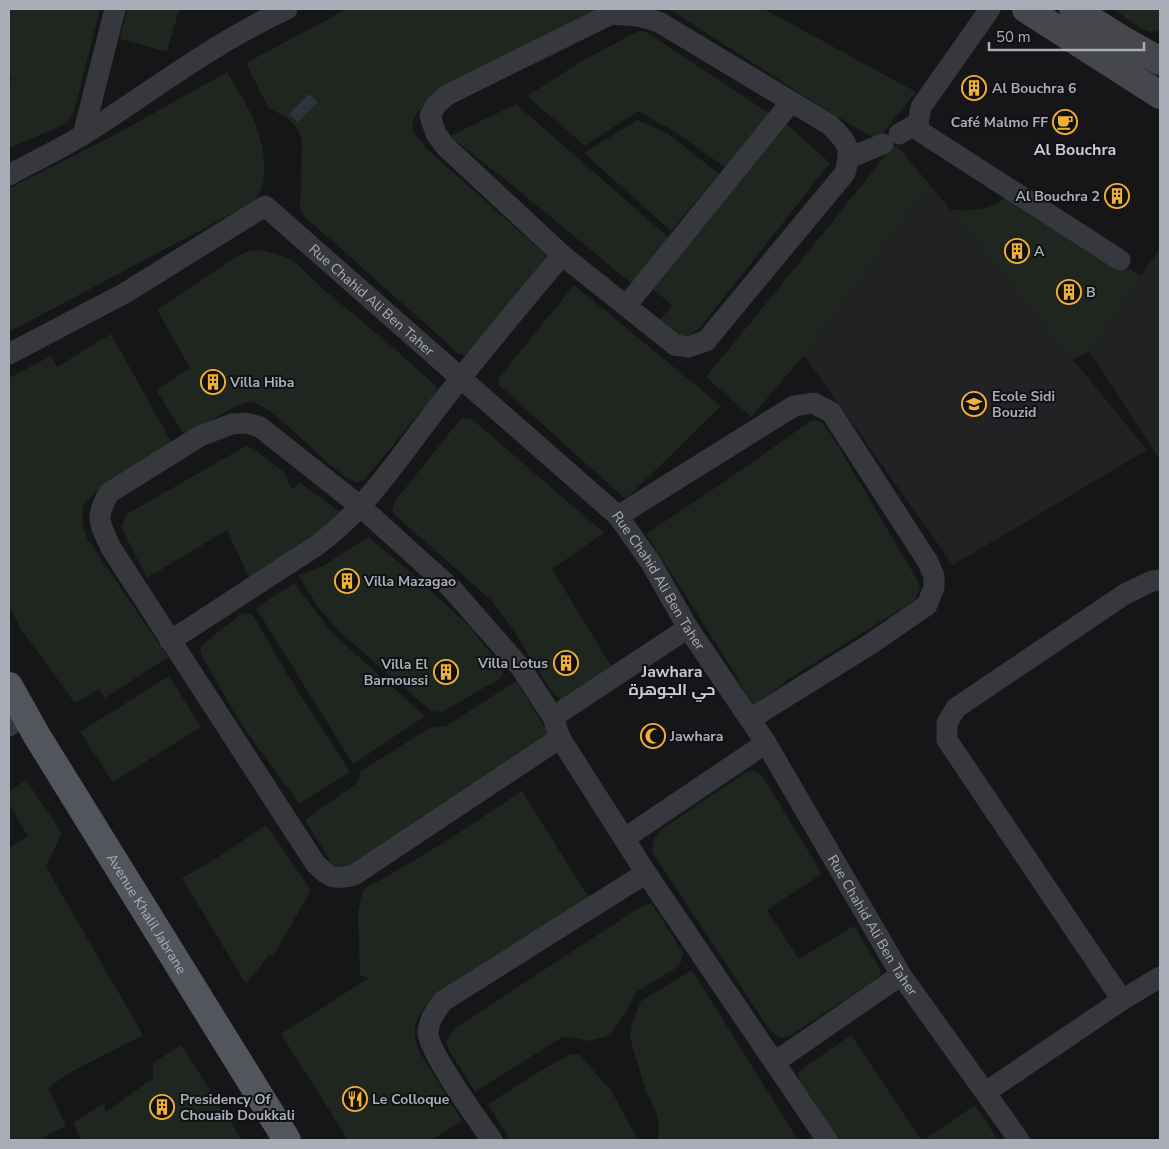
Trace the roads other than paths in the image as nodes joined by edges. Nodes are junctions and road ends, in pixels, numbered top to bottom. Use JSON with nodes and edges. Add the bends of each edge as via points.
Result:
{"nodes":[{"id":1,"x":115,"y":9,"type":"edge"},
{"id":2,"x":990,"y":9,"type":"edge"},
{"id":3,"x":1026,"y":9,"type":"edge"},
{"id":4,"x":1074,"y":9,"type":"edge"},
{"id":5,"x":275,"y":12,"type":"edge"},
{"id":6,"x":1160,"y":60,"type":"edge"},
{"id":7,"x":1160,"y":95,"type":"edge"},
{"id":8,"x":791,"y":102,"type":"junction"},
{"id":9,"x":918,"y":122,"type":"junction"},
{"id":10,"x":83,"y":135,"type":"junction"},
{"id":11,"x":849,"y":158,"type":"junction"},
{"id":12,"x":9,"y":175,"type":"edge"},
{"id":13,"x":562,"y":255,"type":"junction"},
{"id":14,"x":1120,"y":260,"type":"dead end"},
{"id":15,"x":626,"y":306,"type":"junction"},
{"id":16,"x":9,"y":354,"type":"edge"},
{"id":17,"x":461,"y":378,"type":"junction"},
{"id":18,"x":361,"y":507,"type":"junction"},
{"id":19,"x":618,"y":516,"type":"junction"},
{"id":20,"x":1160,"y":580,"type":"edge"},
{"id":21,"x":688,"y":628,"type":"junction"},
{"id":22,"x":170,"y":641,"type":"junction"},
{"id":23,"x":9,"y":686,"type":"edge"},
{"id":24,"x":553,"y":717,"type":"junction"},
{"id":25,"x":750,"y":719,"type":"junction"},
{"id":26,"x":9,"y":724,"type":"edge"},
{"id":27,"x":560,"y":738,"type":"junction"},
{"id":28,"x":766,"y":743,"type":"junction"},
{"id":29,"x":625,"y":838,"type":"junction"},
{"id":30,"x":646,"y":873,"type":"junction"},
{"id":31,"x":901,"y":975,"type":"junction"},
{"id":32,"x":1160,"y":977,"type":"edge"},
{"id":33,"x":1122,"y":1000,"type":"junction"},
{"id":34,"x":775,"y":1062,"type":"junction"},
{"id":35,"x":986,"y":1092,"type":"junction"},
{"id":36,"x":269,"y":1140,"type":"edge"},
{"id":37,"x":287,"y":1140,"type":"edge"},
{"id":38,"x":492,"y":1140,"type":"edge"},
{"id":39,"x":827,"y":1140,"type":"edge"},
{"id":40,"x":1020,"y":1140,"type":"edge"}],
"edges":[{"from":1,"to":10,"type":"street"},
{"from":2,"to":9,"type":"street","via":[[921,107]]},
{"from":3,"to":7,"type":"main road"},
{"from":4,"to":6,"type":"main road"},
{"from":5,"to":10,"type":"street"},
{"from":8,"to":11,"type":"street","via":[[830,125],[846,141]]},
{"from":8,"to":13,"type":"street","via":[[659,22],[611,14],[447,95],[430,116],[436,134]]},
{"from":8,"to":15,"type":"street"},
{"from":9,"to":11,"type":"street","via":[[891,139]]},
{"from":9,"to":14,"type":"street","via":[[921,132]]},
{"from":10,"to":12,"type":"street"},
{"from":11,"to":15,"type":"street","via":[[845,173],[706,341],[688,347],[675,345]]},
{"from":13,"to":15,"type":"street"},
{"from":13,"to":17,"type":"street"},
{"from":16,"to":17,"type":"street","name":"Rue Chahid Ali Ben Taher","via":[[125,292],[265,206]]},
{"from":17,"to":18,"type":"street"},
{"from":17,"to":19,"type":"street","name":"Rue Chahid Ali Ben Taher"},
{"from":18,"to":22,"type":"street","via":[[331,536]]},
{"from":18,"to":22,"type":"street","via":[[260,427],[246,423],[232,424],[200,436],[109,493],[101,507],[99,521],[110,548]]},
{"from":18,"to":24,"type":"street","via":[[452,589],[522,668]]},
{"from":19,"to":21,"type":"street","name":"Rue Chahid Ali Ben Taher","via":[[652,563]]},
{"from":19,"to":25,"type":"street","via":[[794,406],[813,403],[831,412],[928,562],[934,576],[934,587],[927,605]]},
{"from":20,"to":33,"type":"street","via":[[1126,594],[956,708],[947,723],[947,740]]},
{"from":21,"to":24,"type":"street"},
{"from":21,"to":25,"type":"street","name":"Rue Chahid Ali Ben Taher"},
{"from":22,"to":27,"type":"street","via":[[315,863],[332,878],[354,875]]},
{"from":23,"to":37,"type":"main road","name":"Avenue Khalil Jabrane"},
{"from":24,"to":27,"type":"street"},
{"from":25,"to":28,"type":"street","name":"Rue Chahid Ali Ben Taher"},
{"from":26,"to":36,"type":"main road","name":"Avenue Khalil Jabrane"},
{"from":27,"to":29,"type":"street"},
{"from":28,"to":29,"type":"street"},
{"from":28,"to":31,"type":"street","name":"Rue Chahid Ali Ben Taher"},
{"from":29,"to":30,"type":"street"},
{"from":30,"to":34,"type":"street"},
{"from":30,"to":38,"type":"street","via":[[443,1001],[430,1019],[428,1034],[435,1054]]},
{"from":31,"to":34,"type":"street"},
{"from":31,"to":35,"type":"street","name":"Rue Chahid Ali Ben Taher"},
{"from":32,"to":33,"type":"street"},
{"from":33,"to":35,"type":"street"},
{"from":34,"to":39,"type":"street"},
{"from":35,"to":40,"type":"street","name":"Rue Chahid Ali Ben Taher"}]}
